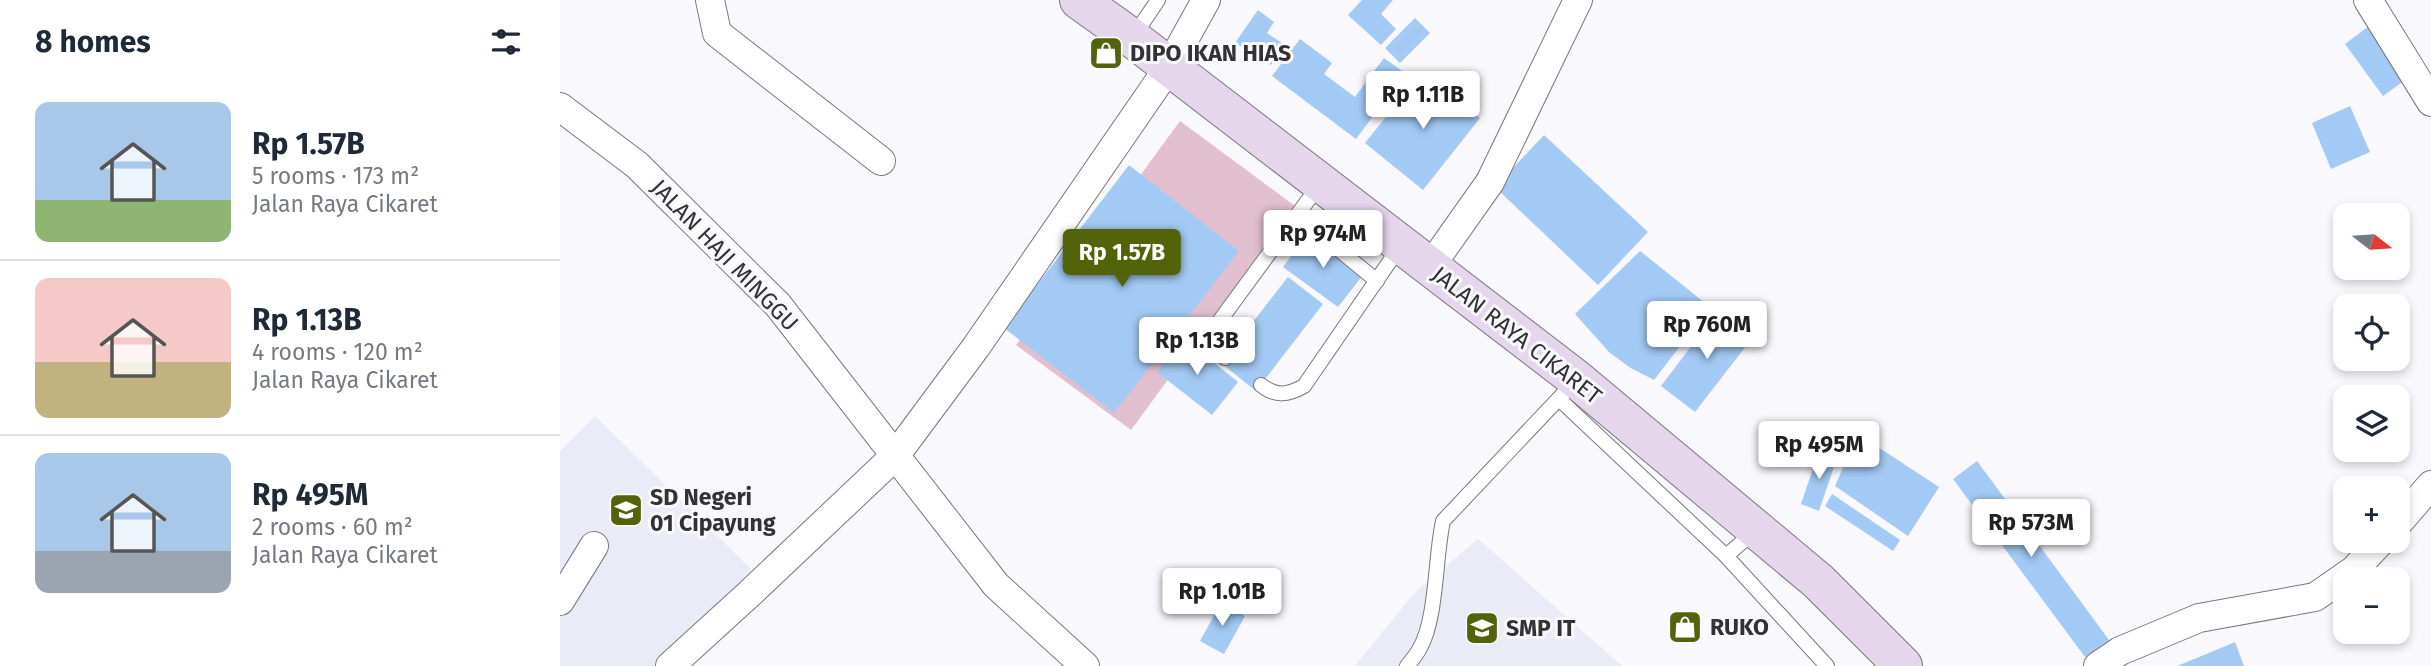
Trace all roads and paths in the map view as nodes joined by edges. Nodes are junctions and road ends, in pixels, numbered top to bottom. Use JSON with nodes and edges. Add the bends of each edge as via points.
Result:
{"nodes":[{"id":1,"x":710,"y":0,"type":"edge"},
{"id":2,"x":1079,"y":0,"type":"edge"},
{"id":3,"x":1158,"y":0,"type":"edge"},
{"id":4,"x":1206,"y":0,"type":"edge"},
{"id":5,"x":1578,"y":0,"type":"edge"},
{"id":6,"x":2368,"y":0,"type":"edge"},
{"id":7,"x":1132,"y":38,"type":"junction"},
{"id":8,"x":1169,"y":67,"type":"junction"},
{"id":9,"x":2431,"y":102,"type":"edge"},
{"id":10,"x":560,"y":107,"type":"edge"},
{"id":11,"x":881,"y":162,"type":"dead end"},
{"id":12,"x":1320,"y":183,"type":"junction"},
{"id":13,"x":1298,"y":216,"type":"junction"},
{"id":14,"x":1416,"y":255,"type":"junction"},
{"id":15,"x":1377,"y":281,"type":"junction"},
{"id":16,"x":1225,"y":358,"type":"dead end"},
{"id":17,"x":1261,"y":384,"type":"dead end"},
{"id":18,"x":1567,"y":389,"type":"junction"},
{"id":19,"x":895,"y":456,"type":"junction"},
{"id":20,"x":2431,"y":485,"type":"edge"},
{"id":21,"x":2410,"y":509,"type":"edge"},
{"id":22,"x":1756,"y":530,"type":"junction"},
{"id":23,"x":594,"y":546,"type":"dead end"},
{"id":24,"x":2370,"y":553,"type":"edge"},
{"id":25,"x":1726,"y":556,"type":"junction"},
{"id":26,"x":560,"y":601,"type":"edge"},
{"id":27,"x":670,"y":666,"type":"edge"},
{"id":28,"x":1085,"y":666,"type":"edge"},
{"id":29,"x":1407,"y":666,"type":"edge"},
{"id":30,"x":1827,"y":666,"type":"edge"},
{"id":31,"x":1903,"y":666,"type":"edge"},
{"id":32,"x":2098,"y":666,"type":"edge"}],
"edges":[{"from":1,"to":11,"type":"street","via":[[717,33]]},
{"from":2,"to":7,"type":"main road","name":"JALAN RAYA CIKARET"},
{"from":3,"to":7,"type":"lane"},
{"from":4,"to":8,"type":"street"},
{"from":5,"to":14,"type":"street","via":[[1490,182]]},
{"from":6,"to":9,"type":"street"},
{"from":7,"to":8,"type":"main road","name":"JALAN RAYA CIKARET"},
{"from":8,"to":12,"type":"main road","name":"JALAN RAYA CIKARET"},
{"from":8,"to":19,"type":"street"},
{"from":10,"to":19,"type":"street","name":"JALAN HAJI MINGGU","via":[[637,165],[778,304]]},
{"from":12,"to":13,"type":"lane"},
{"from":12,"to":14,"type":"main road","name":"JALAN RAYA CIKARET"},
{"from":13,"to":15,"type":"lane"},
{"from":13,"to":16,"type":"lane","via":[[1221,319],[1214,344]]},
{"from":14,"to":15,"type":"lane"},
{"from":14,"to":18,"type":"main road","name":"JALAN RAYA CIKARET"},
{"from":15,"to":17,"type":"lane","via":[[1304,386],[1279,394]]},
{"from":18,"to":22,"type":"main road","name":"JALAN RAYA CIKARET"},
{"from":18,"to":25,"type":"lane"},
{"from":18,"to":29,"type":"lane","via":[[1443,521],[1429,624],[1421,647]]},
{"from":19,"to":27,"type":"street"},
{"from":19,"to":28,"type":"street","name":"JALAN HAJI MINGGU","via":[[996,585]]},
{"from":20,"to":21,"type":"street"},
{"from":22,"to":25,"type":"lane"},
{"from":22,"to":31,"type":"main road","name":"JALAN RAYA CIKARET","via":[[1818,581]]},
{"from":23,"to":26,"type":"street"},
{"from":24,"to":32,"type":"street","via":[[2315,597],[2199,618],[2120,651]]},
{"from":25,"to":30,"type":"lane"}]}
